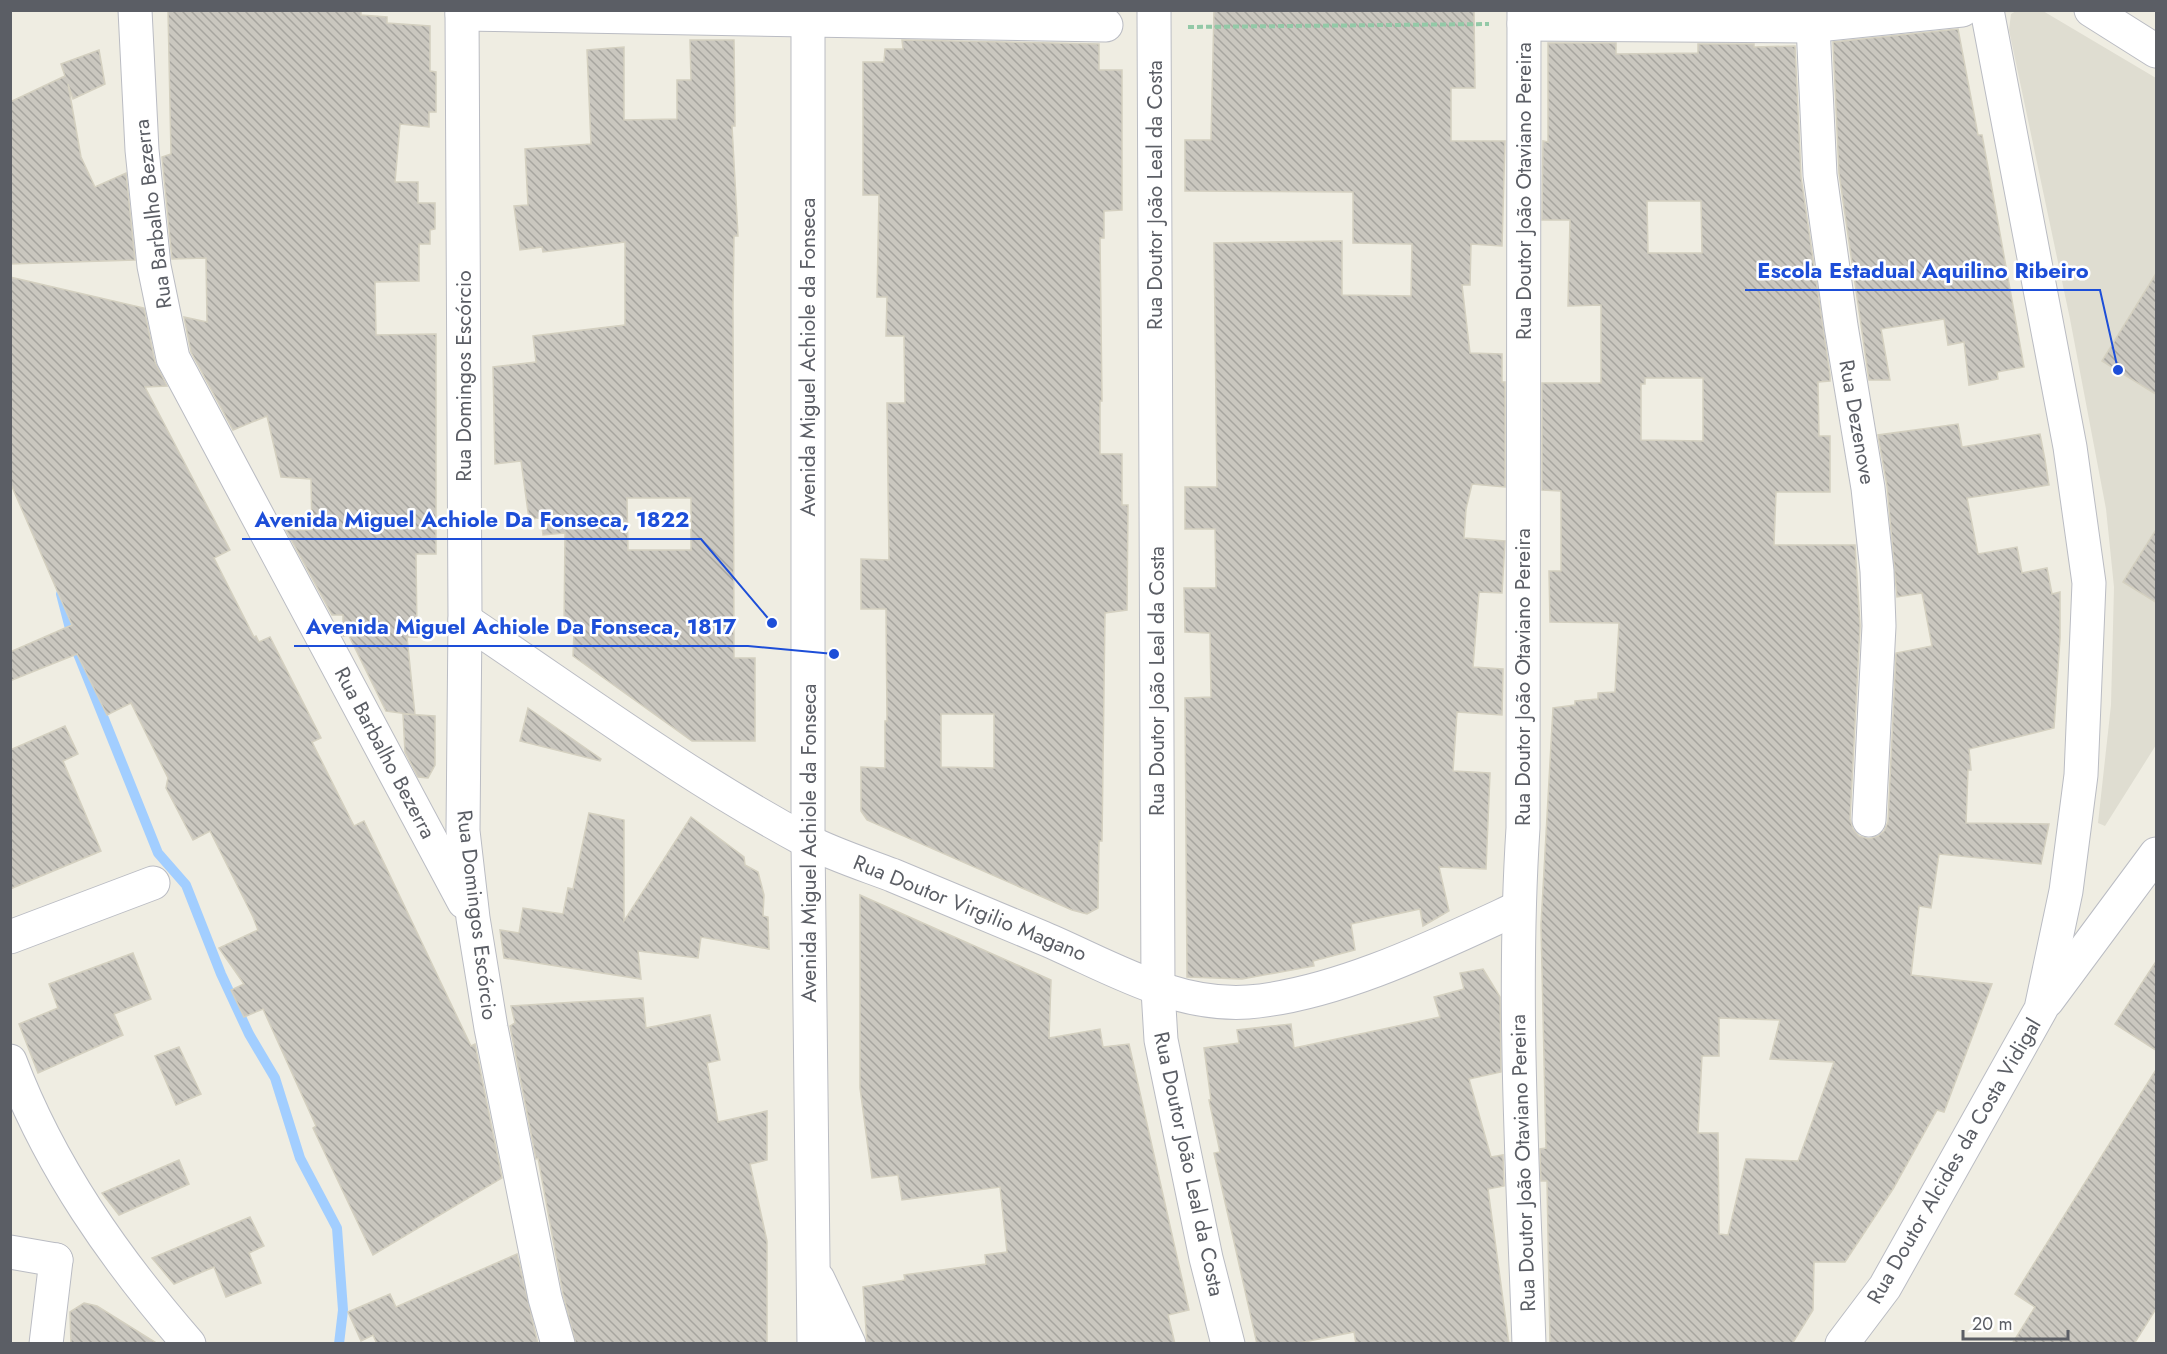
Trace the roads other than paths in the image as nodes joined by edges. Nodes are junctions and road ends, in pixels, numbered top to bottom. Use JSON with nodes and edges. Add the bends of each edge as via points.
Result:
{"nodes":[{"id":1,"x":135,"y":10,"type":"edge"},
{"id":2,"x":1962,"y":10,"type":"edge"},
{"id":3,"x":1987,"y":10,"type":"edge"},
{"id":4,"x":2091,"y":10,"type":"edge"},
{"id":5,"x":462,"y":12,"type":"edge"},
{"id":6,"x":808,"y":15,"type":"edge"},
{"id":7,"x":1154,"y":17,"type":"edge"},
{"id":8,"x":1524,"y":17,"type":"edge"},
{"id":9,"x":1106,"y":25,"type":"dead end"},
{"id":10,"x":1813,"y":25,"type":"junction"},
{"id":11,"x":2157,"y":51,"type":"edge"},
{"id":12,"x":465,"y":620,"type":"junction"},
{"id":13,"x":1869,"y":820,"type":"dead end"},
{"id":14,"x":808,"y":842,"type":"junction"},
{"id":15,"x":2157,"y":854,"type":"edge"},
{"id":16,"x":153,"y":883,"type":"dead end"},
{"id":17,"x":1518,"y":908,"type":"junction"},
{"id":18,"x":473,"y":918,"type":"junction"},
{"id":19,"x":10,"y":937,"type":"edge"},
{"id":20,"x":1158,"y":990,"type":"junction"},
{"id":21,"x":2041,"y":1009,"type":"junction"},
{"id":22,"x":10,"y":1061,"type":"edge"},
{"id":23,"x":98,"y":1231,"type":"junction"},
{"id":24,"x":10,"y":1252,"type":"edge"},
{"id":25,"x":56,"y":1260,"type":"junction"},
{"id":26,"x":815,"y":1272,"type":"junction"},
{"id":27,"x":46,"y":1344,"type":"edge"},
{"id":28,"x":189,"y":1344,"type":"edge"},
{"id":29,"x":558,"y":1344,"type":"edge"},
{"id":30,"x":814,"y":1344,"type":"edge"},
{"id":31,"x":849,"y":1344,"type":"edge"},
{"id":32,"x":1228,"y":1344,"type":"edge"},
{"id":33,"x":1529,"y":1344,"type":"edge"},
{"id":34,"x":1842,"y":1344,"type":"edge"}],
"edges":[{"from":1,"to":18,"type":"street","name":"Rua Barbalho Bezerra","via":[[142,150],[154,266],[173,358]]},
{"from":2,"to":10,"type":"street"},
{"from":3,"to":21,"type":"street","name":"Rua Doutor Alcides da Costa Vidigal","via":[[2070,447],[2089,583],[2081,775],[2066,891]]},
{"from":4,"to":11,"type":"street"},
{"from":5,"to":6,"type":"street"},
{"from":5,"to":12,"type":"street","name":"Rua Domingos Escórcio"},
{"from":6,"to":9,"type":"street"},
{"from":6,"to":14,"type":"street","name":"Avenida Miguel Achiole da Fonseca"},
{"from":7,"to":20,"type":"street","name":"Rua Doutor João Leal da Costa"},
{"from":8,"to":10,"type":"street"},
{"from":8,"to":17,"type":"street","name":"Rua Doutor João Otaviano Pereira","via":[[1523,828]]},
{"from":10,"to":13,"type":"street","name":"Rua Dezenove","via":[[1820,175],[1877,571],[1879,626]]},
{"from":12,"to":14,"type":"street","name":"Rua Doutor Virgilio Magano","via":[[706,782]]},
{"from":12,"to":18,"type":"street","name":"Rua Domingos Escórcio","via":[[463,831]]},
{"from":14,"to":20,"type":"street","name":"Rua Doutor Virgilio Magano","via":[[1109,966]]},
{"from":14,"to":26,"type":"street","name":"Avenida Miguel Achiole da Fonseca"},
{"from":15,"to":21,"type":"street"},
{"from":16,"to":19,"type":"street"},
{"from":17,"to":20,"type":"street","name":"Rua Doutor Virgilio Magano","via":[[1442,943],[1301,993],[1211,1001]]},
{"from":17,"to":33,"type":"street","name":"Rua Doutor João Otaviano Pereira"},
{"from":18,"to":29,"type":"street","name":"Rua Domingos Escórcio","via":[[491,1028],[545,1298]]},
{"from":20,"to":32,"type":"street","name":"Rua Doutor João Leal da Costa","via":[[1164,1051],[1206,1258]]},
{"from":21,"to":34,"type":"street","name":"Rua Doutor Alcides da Costa Vidigal","via":[[1885,1287]]},
{"from":22,"to":23,"type":"street","via":[[27,1107]]},
{"from":23,"to":25,"type":"street"},
{"from":23,"to":28,"type":"street"},
{"from":24,"to":25,"type":"street"},
{"from":25,"to":27,"type":"street"},
{"from":26,"to":30,"type":"street"},
{"from":26,"to":31,"type":"street","name":"Avenida Miguel Achiole da Fonseca"}]}
